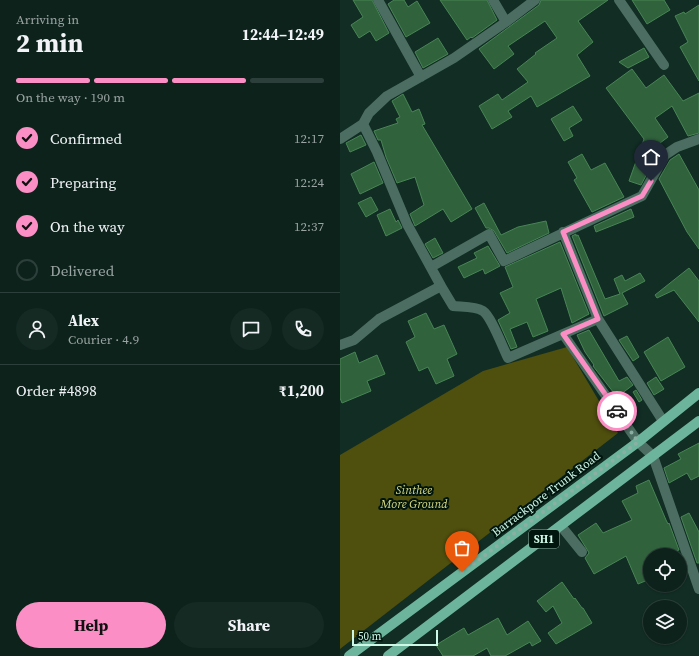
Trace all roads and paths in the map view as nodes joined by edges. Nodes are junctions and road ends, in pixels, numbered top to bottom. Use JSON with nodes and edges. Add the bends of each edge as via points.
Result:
{"nodes":[{"id":1,"x":378,"y":0,"type":"edge"},
{"id":2,"x":493,"y":0,"type":"edge"},
{"id":3,"x":535,"y":0,"type":"edge"},
{"id":4,"x":619,"y":0,"type":"edge"},
{"id":5,"x":506,"y":22,"type":"junction"},
{"id":6,"x":664,"y":65,"type":"dead end"},
{"id":7,"x":421,"y":77,"type":"junction"},
{"id":8,"x":363,"y":124,"type":"junction"},
{"id":9,"x":340,"y":139,"type":"edge"},
{"id":10,"x":699,"y":139,"type":"edge"},
{"id":11,"x":563,"y":232,"type":"junction"},
{"id":12,"x":431,"y":267,"type":"junction"},
{"id":13,"x":441,"y":286,"type":"junction"},
{"id":14,"x":598,"y":319,"type":"junction"},
{"id":15,"x":563,"y":334,"type":"junction"},
{"id":16,"x":340,"y":345,"type":"edge"},
{"id":17,"x":699,"y":393,"type":"edge"},
{"id":18,"x":663,"y":421,"type":"junction"},
{"id":19,"x":699,"y":421,"type":"edge"},
{"id":20,"x":638,"y":442,"type":"junction"},
{"id":21,"x":653,"y":456,"type":"junction"},
{"id":22,"x":560,"y":526,"type":"junction"},
{"id":23,"x":582,"y":552,"type":"dead end"},
{"id":24,"x":699,"y":589,"type":"edge"},
{"id":25,"x":348,"y":656,"type":"edge"},
{"id":26,"x":388,"y":656,"type":"edge"}],
"edges":[{"from":1,"to":7,"type":"street"},
{"from":2,"to":5,"type":"street"},
{"from":3,"to":5,"type":"street"},
{"from":4,"to":6,"type":"street"},
{"from":5,"to":7,"type":"street"},
{"from":7,"to":8,"type":"street","via":[[387,96],[369,113]]},
{"from":8,"to":9,"type":"street"},
{"from":8,"to":12,"type":"street","via":[[407,224]]},
{"from":10,"to":11,"type":"street","via":[[677,147],[665,155],[642,196]]},
{"from":11,"to":12,"type":"street","via":[[504,261],[489,234]]},
{"from":11,"to":14,"type":"street"},
{"from":12,"to":13,"type":"street"},
{"from":13,"to":15,"type":"street","via":[[452,306],[484,311],[508,358]]},
{"from":13,"to":16,"type":"street","via":[[379,320],[354,340]]},
{"from":14,"to":15,"type":"street"},
{"from":14,"to":18,"type":"street"},
{"from":15,"to":20,"type":"street"},
{"from":17,"to":18,"type":"main road","name":"Barrackpore Trunk Road","number":"SH1"},
{"from":18,"to":20,"type":"main road","name":"Barrackpore Trunk Road","number":"SH1"},
{"from":19,"to":21,"type":"main road","number":"SH1"},
{"from":20,"to":21,"type":"street"},
{"from":20,"to":25,"type":"main road","name":"Barrackpore Trunk Road","number":"SH1"},
{"from":21,"to":22,"type":"main road","number":"SH1"},
{"from":21,"to":24,"type":"street"},
{"from":22,"to":23,"type":"street"},
{"from":22,"to":26,"type":"main road","number":"SH1"}]}
